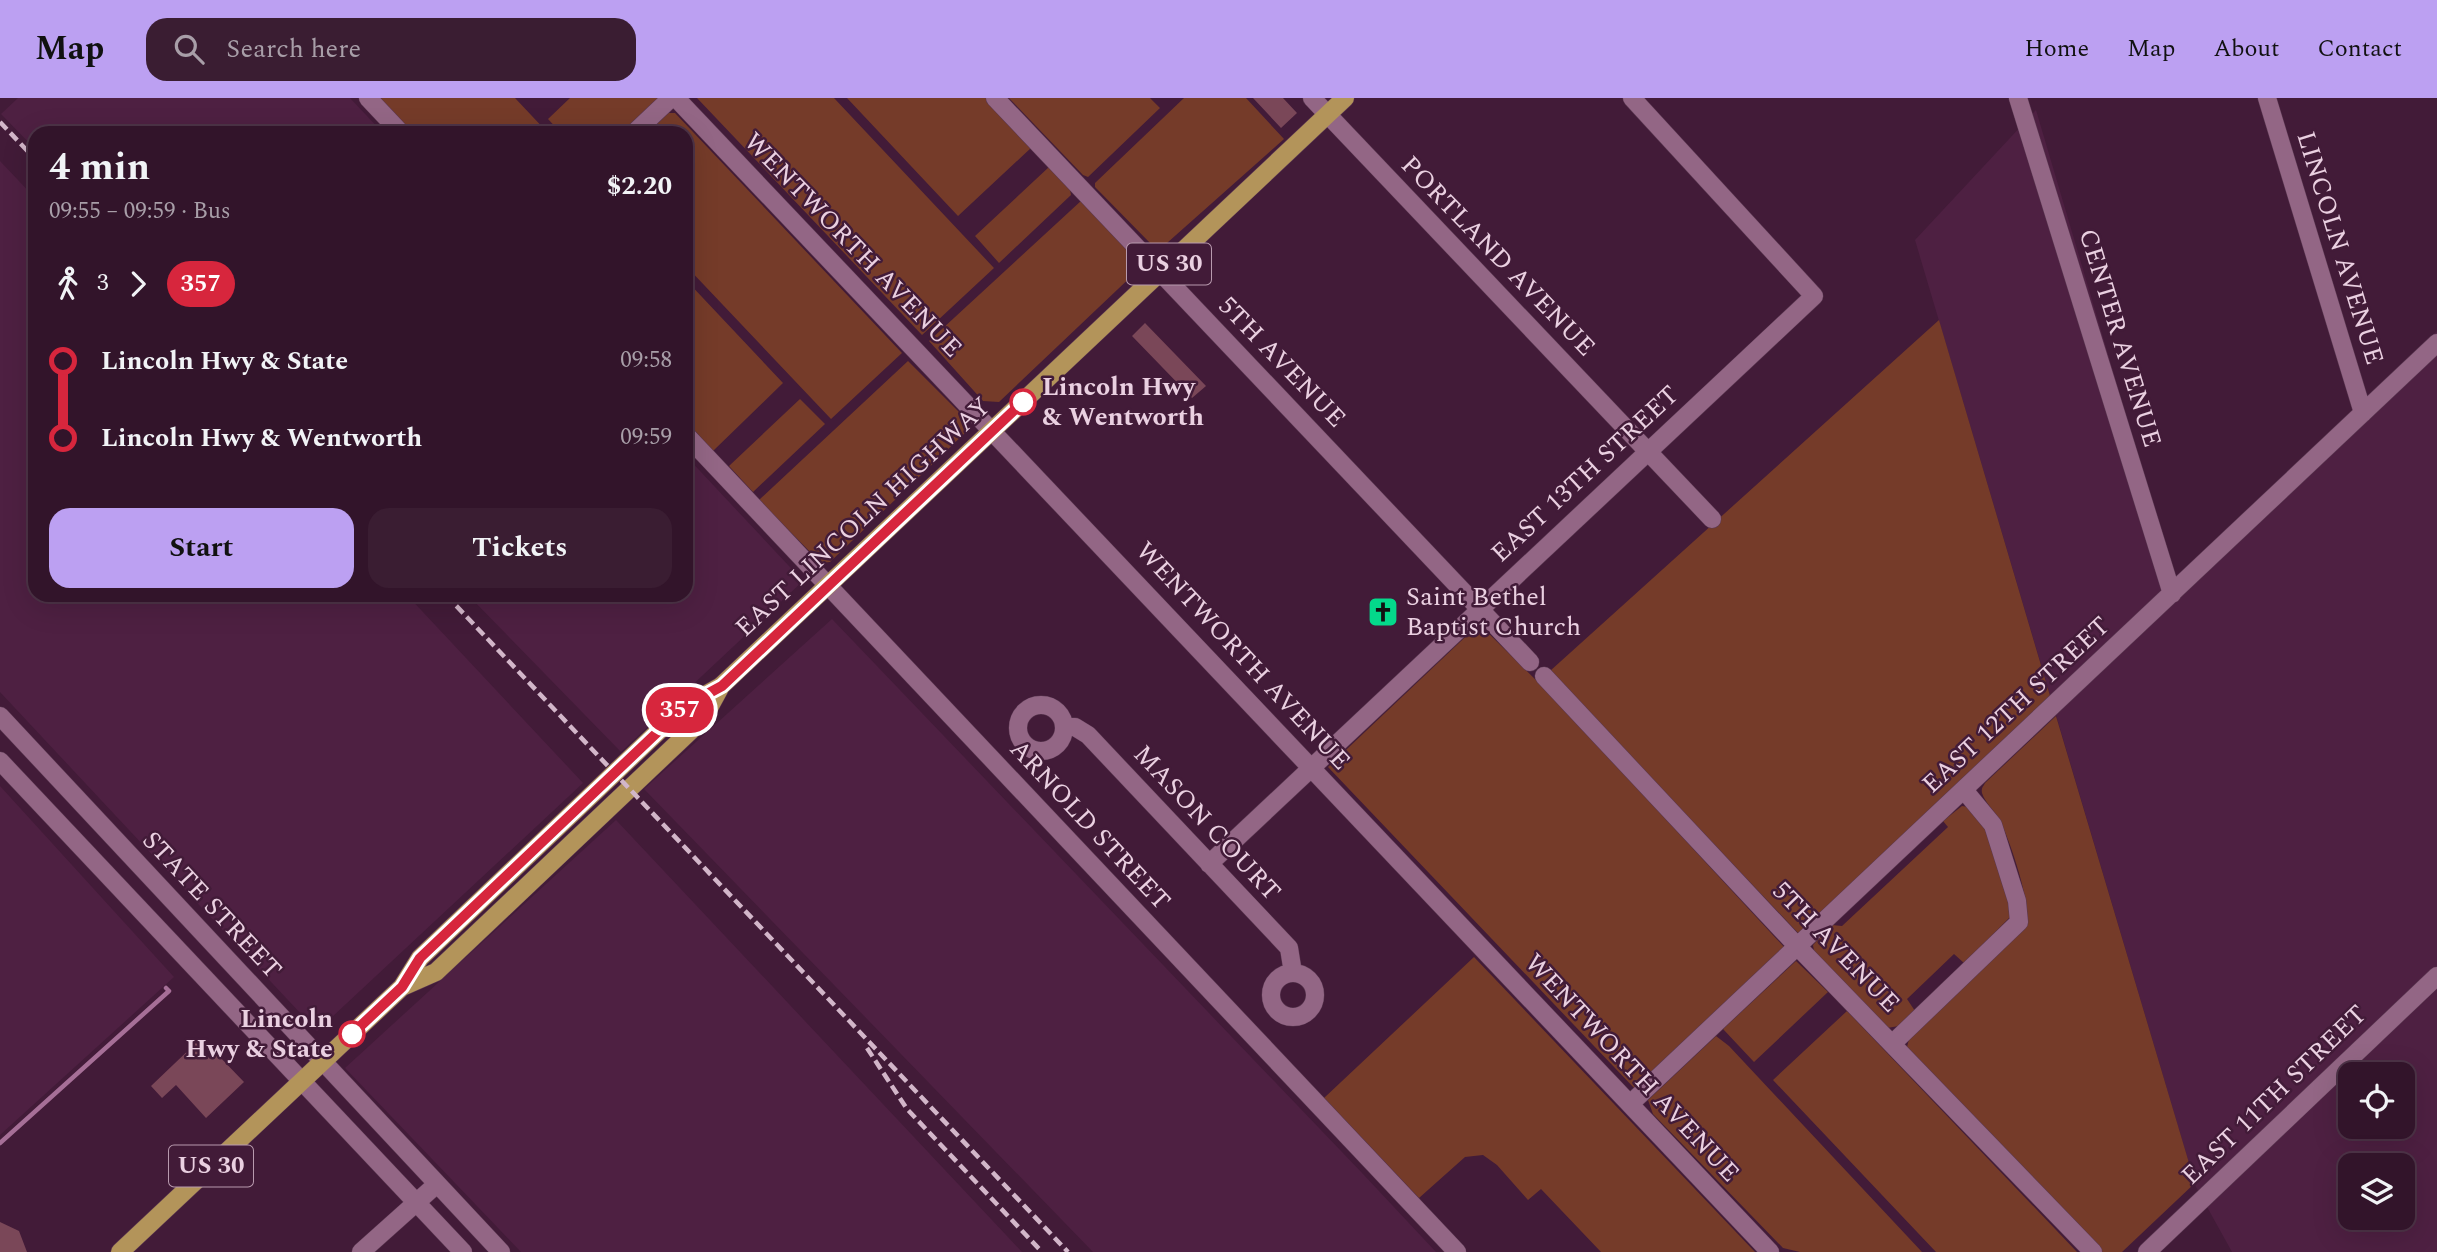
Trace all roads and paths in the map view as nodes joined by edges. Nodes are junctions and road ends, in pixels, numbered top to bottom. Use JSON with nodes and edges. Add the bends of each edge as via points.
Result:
{"nodes":[{"id":1,"x":368,"y":98,"type":"edge"},
{"id":2,"x":674,"y":98,"type":"edge"},
{"id":3,"x":995,"y":98,"type":"edge"},
{"id":4,"x":1312,"y":98,"type":"edge"},
{"id":5,"x":1345,"y":98,"type":"edge"},
{"id":6,"x":1632,"y":98,"type":"edge"},
{"id":7,"x":2018,"y":98,"type":"edge"},
{"id":8,"x":2267,"y":98,"type":"edge"},
{"id":9,"x":1328,"y":115,"type":"junction"},
{"id":10,"x":394,"y":126,"type":"edge"},
{"id":11,"x":642,"y":126,"type":"edge"},
{"id":12,"x":1161,"y":272,"type":"junction"},
{"id":13,"x":2437,"y":343,"type":"edge"},
{"id":14,"x":2363,"y":413,"type":"junction"},
{"id":15,"x":993,"y":430,"type":"junction"},
{"id":16,"x":693,"y":442,"type":"edge"},
{"id":17,"x":1648,"y":450,"type":"junction"},
{"id":18,"x":1713,"y":519,"type":"dead end"},
{"id":19,"x":828,"y":586,"type":"junction"},
{"id":20,"x":2172,"y":594,"type":"junction"},
{"id":21,"x":1480,"y":608,"type":"junction"},
{"id":22,"x":1530,"y":662,"type":"dead end"},
{"id":23,"x":1544,"y":676,"type":"dead end"},
{"id":24,"x":0,"y":716,"type":"edge"},
{"id":25,"x":1064,"y":727,"type":"dead end"},
{"id":26,"x":0,"y":761,"type":"edge"},
{"id":27,"x":1312,"y":767,"type":"junction"},
{"id":28,"x":1964,"y":790,"type":"junction"},
{"id":29,"x":1209,"y":864,"type":"junction"},
{"id":30,"x":1798,"y":947,"type":"junction"},
{"id":31,"x":1293,"y":973,"type":"dead end"},
{"id":32,"x":2437,"y":976,"type":"edge"},
{"id":33,"x":1892,"y":1044,"type":"junction"},
{"id":34,"x":322,"y":1062,"type":"junction"},
{"id":35,"x":303,"y":1081,"type":"junction"},
{"id":36,"x":1630,"y":1104,"type":"junction"},
{"id":37,"x":437,"y":1184,"type":"junction"},
{"id":38,"x":416,"y":1203,"type":"junction"},
{"id":39,"x":120,"y":1252,"type":"edge"},
{"id":40,"x":361,"y":1252,"type":"edge"},
{"id":41,"x":463,"y":1252,"type":"edge"},
{"id":42,"x":501,"y":1252,"type":"edge"},
{"id":43,"x":1457,"y":1252,"type":"edge"},
{"id":44,"x":1770,"y":1252,"type":"edge"},
{"id":45,"x":2093,"y":1252,"type":"edge"},
{"id":46,"x":2147,"y":1252,"type":"edge"}],
"edges":[{"from":1,"to":10,"type":"street"},
{"from":2,"to":11,"type":"street"},
{"from":2,"to":15,"type":"street","name":"WENTWORTH AVENUE"},
{"from":3,"to":12,"type":"street","name":"5TH AVENUE"},
{"from":4,"to":9,"type":"street","name":"PORTLAND AVENUE"},
{"from":5,"to":9,"type":"main road","name":"EAST LINCOLN HIGHWAY","number":"US 30"},
{"from":6,"to":17,"type":"street","name":"EAST 13TH STREET","via":[[1814,296]]},
{"from":7,"to":20,"type":"street","name":"CENTER AVENUE"},
{"from":8,"to":14,"type":"street","name":"LINCOLN AVENUE"},
{"from":9,"to":12,"type":"main road","name":"EAST LINCOLN HIGHWAY","number":"US 30"},
{"from":9,"to":17,"type":"street","name":"PORTLAND AVENUE"},
{"from":12,"to":15,"type":"main road","name":"EAST LINCOLN HIGHWAY","number":"US 30"},
{"from":12,"to":21,"type":"street","name":"5TH AVENUE"},
{"from":13,"to":14,"type":"street","name":"EAST 12TH STREET"},
{"from":14,"to":20,"type":"street","name":"EAST 12TH STREET"},
{"from":15,"to":19,"type":"main road","name":"EAST LINCOLN HIGHWAY","number":"US 30"},
{"from":15,"to":27,"type":"street","name":"WENTWORTH AVENUE"},
{"from":16,"to":19,"type":"street","name":"ARNOLD STREET"},
{"from":17,"to":18,"type":"street","name":"PORTLAND AVENUE"},
{"from":17,"to":21,"type":"street","name":"EAST 13TH STREET"},
{"from":19,"to":34,"type":"main road","name":"EAST LINCOLN HIGHWAY","number":"US 30","via":[[722,686],[685,706],[420,958],[402,987]]},
{"from":19,"to":43,"type":"street","name":"ARNOLD STREET"},
{"from":20,"to":28,"type":"street","name":"EAST 12TH STREET"},
{"from":21,"to":22,"type":"street","name":"5TH AVENUE"},
{"from":21,"to":27,"type":"street","name":"EAST 13TH STREET"},
{"from":23,"to":30,"type":"street","name":"5TH AVENUE"},
{"from":24,"to":34,"type":"street","name":"STATE STREET"},
{"from":25,"to":29,"type":"street","name":"MASON COURT","via":[[1088,735]]},
{"from":26,"to":35,"type":"street","name":"STATE STREET"},
{"from":27,"to":29,"type":"street","name":"EAST 13TH STREET"},
{"from":27,"to":36,"type":"street","name":"WENTWORTH AVENUE"},
{"from":28,"to":30,"type":"street","name":"EAST 12TH STREET"},
{"from":28,"to":33,"type":"street","via":[[1993,825],[2017,901],[2019,922]]},
{"from":29,"to":31,"type":"street","name":"MASON COURT","via":[[1289,948]]},
{"from":30,"to":33,"type":"street","name":"5TH AVENUE"},
{"from":30,"to":36,"type":"street","name":"EAST 12TH STREET"},
{"from":32,"to":46,"type":"street","name":"EAST 11TH STREET"},
{"from":33,"to":45,"type":"street","name":"5TH AVENUE"},
{"from":34,"to":35,"type":"main road","name":"EAST LINCOLN HIGHWAY","number":"US 30"},
{"from":34,"to":37,"type":"street","name":"STATE STREET"},
{"from":35,"to":38,"type":"street","name":"STATE STREET"},
{"from":35,"to":39,"type":"main road","name":"EAST LINCOLN HIGHWAY","number":"US 30"},
{"from":36,"to":44,"type":"street","name":"WENTWORTH AVENUE"},
{"from":37,"to":38,"type":"street"},
{"from":37,"to":42,"type":"street","name":"STATE STREET"},
{"from":38,"to":40,"type":"street"},
{"from":38,"to":41,"type":"street","name":"STATE STREET"}]}
